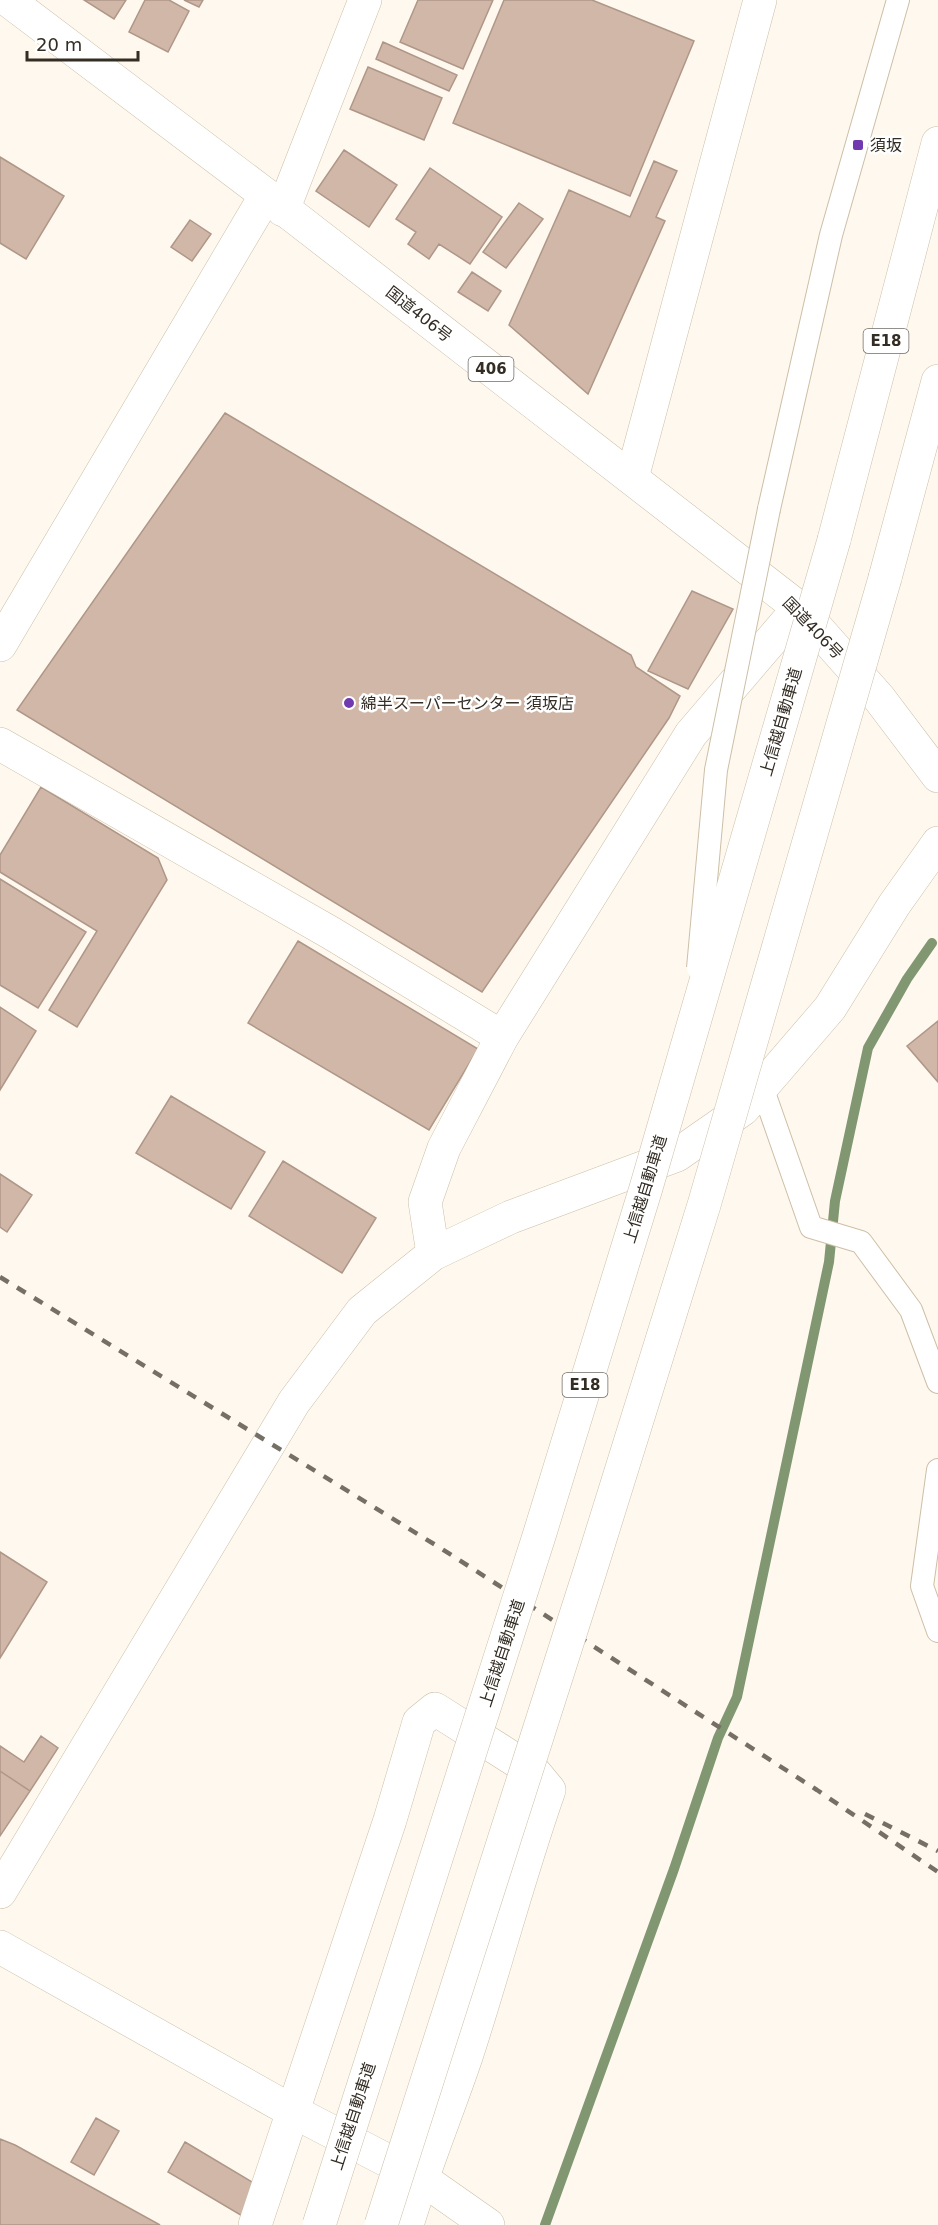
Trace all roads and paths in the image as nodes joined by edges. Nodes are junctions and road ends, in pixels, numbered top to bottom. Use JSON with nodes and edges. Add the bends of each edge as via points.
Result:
{"nodes":[{"id":1,"x":8,"y":0,"type":"edge"},
{"id":2,"x":365,"y":0,"type":"edge"},
{"id":3,"x":760,"y":0,"type":"edge"},
{"id":4,"x":898,"y":0,"type":"edge"},
{"id":5,"x":938,"y":143,"type":"edge"},
{"id":6,"x":275,"y":202,"type":"junction"},
{"id":7,"x":938,"y":381,"type":"edge"},
{"id":8,"x":938,"y":445,"type":"edge"},
{"id":9,"x":632,"y":478,"type":"junction"},
{"id":10,"x":902,"y":514,"type":"junction"},
{"id":11,"x":799,"y":608,"type":"junction"},
{"id":12,"x":0,"y":645,"type":"edge"},
{"id":13,"x":0,"y":744,"type":"edge"},
{"id":14,"x":938,"y":776,"type":"edge"},
{"id":15,"x":938,"y":843,"type":"edge"},
{"id":16,"x":693,"y":1027,"type":"junction"},
{"id":17,"x":502,"y":1037,"type":"junction"},
{"id":18,"x":762,"y":1087,"type":"junction"},
{"id":19,"x":433,"y":1254,"type":"junction"},
{"id":20,"x":938,"y":1382,"type":"edge"},
{"id":21,"x":938,"y":1470,"type":"edge"},
{"id":22,"x":938,"y":1631,"type":"edge"},
{"id":23,"x":0,"y":1892,"type":"edge"},
{"id":24,"x":0,"y":1947,"type":"edge"},
{"id":25,"x":292,"y":2110,"type":"junction"},
{"id":26,"x":421,"y":2178,"type":"junction"},
{"id":27,"x":255,"y":2225,"type":"edge"},
{"id":28,"x":318,"y":2225,"type":"edge"},
{"id":29,"x":381,"y":2225,"type":"edge"},
{"id":30,"x":407,"y":2225,"type":"edge"},
{"id":31,"x":488,"y":2225,"type":"edge"}],
"edges":[{"from":1,"to":6,"type":"main road","name":"国道406号","number":"406"},
{"from":2,"to":6,"type":"main road"},
{"from":3,"to":9,"type":"main road"},
{"from":4,"to":16,"type":"lane","bridge":true,"via":[[831,235],[769,509],[716,770]]},
{"from":5,"to":16,"type":"main road","name":"上信越自動車道","number":"E18","bridge":true,"via":[[834,540]]},
{"from":6,"to":9,"type":"main road","name":"国道406号","number":"406"},
{"from":6,"to":12,"type":"main road"},
{"from":7,"to":10,"type":"main road"},
{"from":8,"to":10,"type":"lane"},
{"from":9,"to":11,"type":"main road","name":"国道406号","number":"406"},
{"from":10,"to":29,"type":"main road","bridge":true,"via":[[704,1205]]},
{"from":11,"to":14,"type":"main road","name":"国道406号","number":"406","via":[[879,699]]},
{"from":11,"to":17,"type":"main road","via":[[691,734]]},
{"from":13,"to":17,"type":"main road","via":[[331,933]]},
{"from":15,"to":18,"type":"main road","via":[[830,1008]]},
{"from":16,"to":28,"type":"main road","name":"上信越自動車道","number":"E18","bridge":true,"via":[[539,1536]]},
{"from":17,"to":19,"type":"main road","via":[[444,1148],[425,1202]]},
{"from":18,"to":19,"type":"main road","via":[[743,1109],[677,1155],[511,1217]]},
{"from":18,"to":20,"type":"lane","via":[[811,1227],[861,1242],[911,1310]]},
{"from":19,"to":23,"type":"main road","via":[[362,1311],[294,1402]]},
{"from":21,"to":22,"type":"lane","via":[[922,1586]]},
{"from":24,"to":25,"type":"main road"},
{"from":25,"to":26,"type":"main road"},
{"from":25,"to":26,"type":"main road","via":[[419,1722],[435,1709],[534,1772],[549,1790],[465,2057]]},
{"from":25,"to":27,"type":"main road"},
{"from":26,"to":30,"type":"main road"},
{"from":26,"to":31,"type":"main road"}]}
